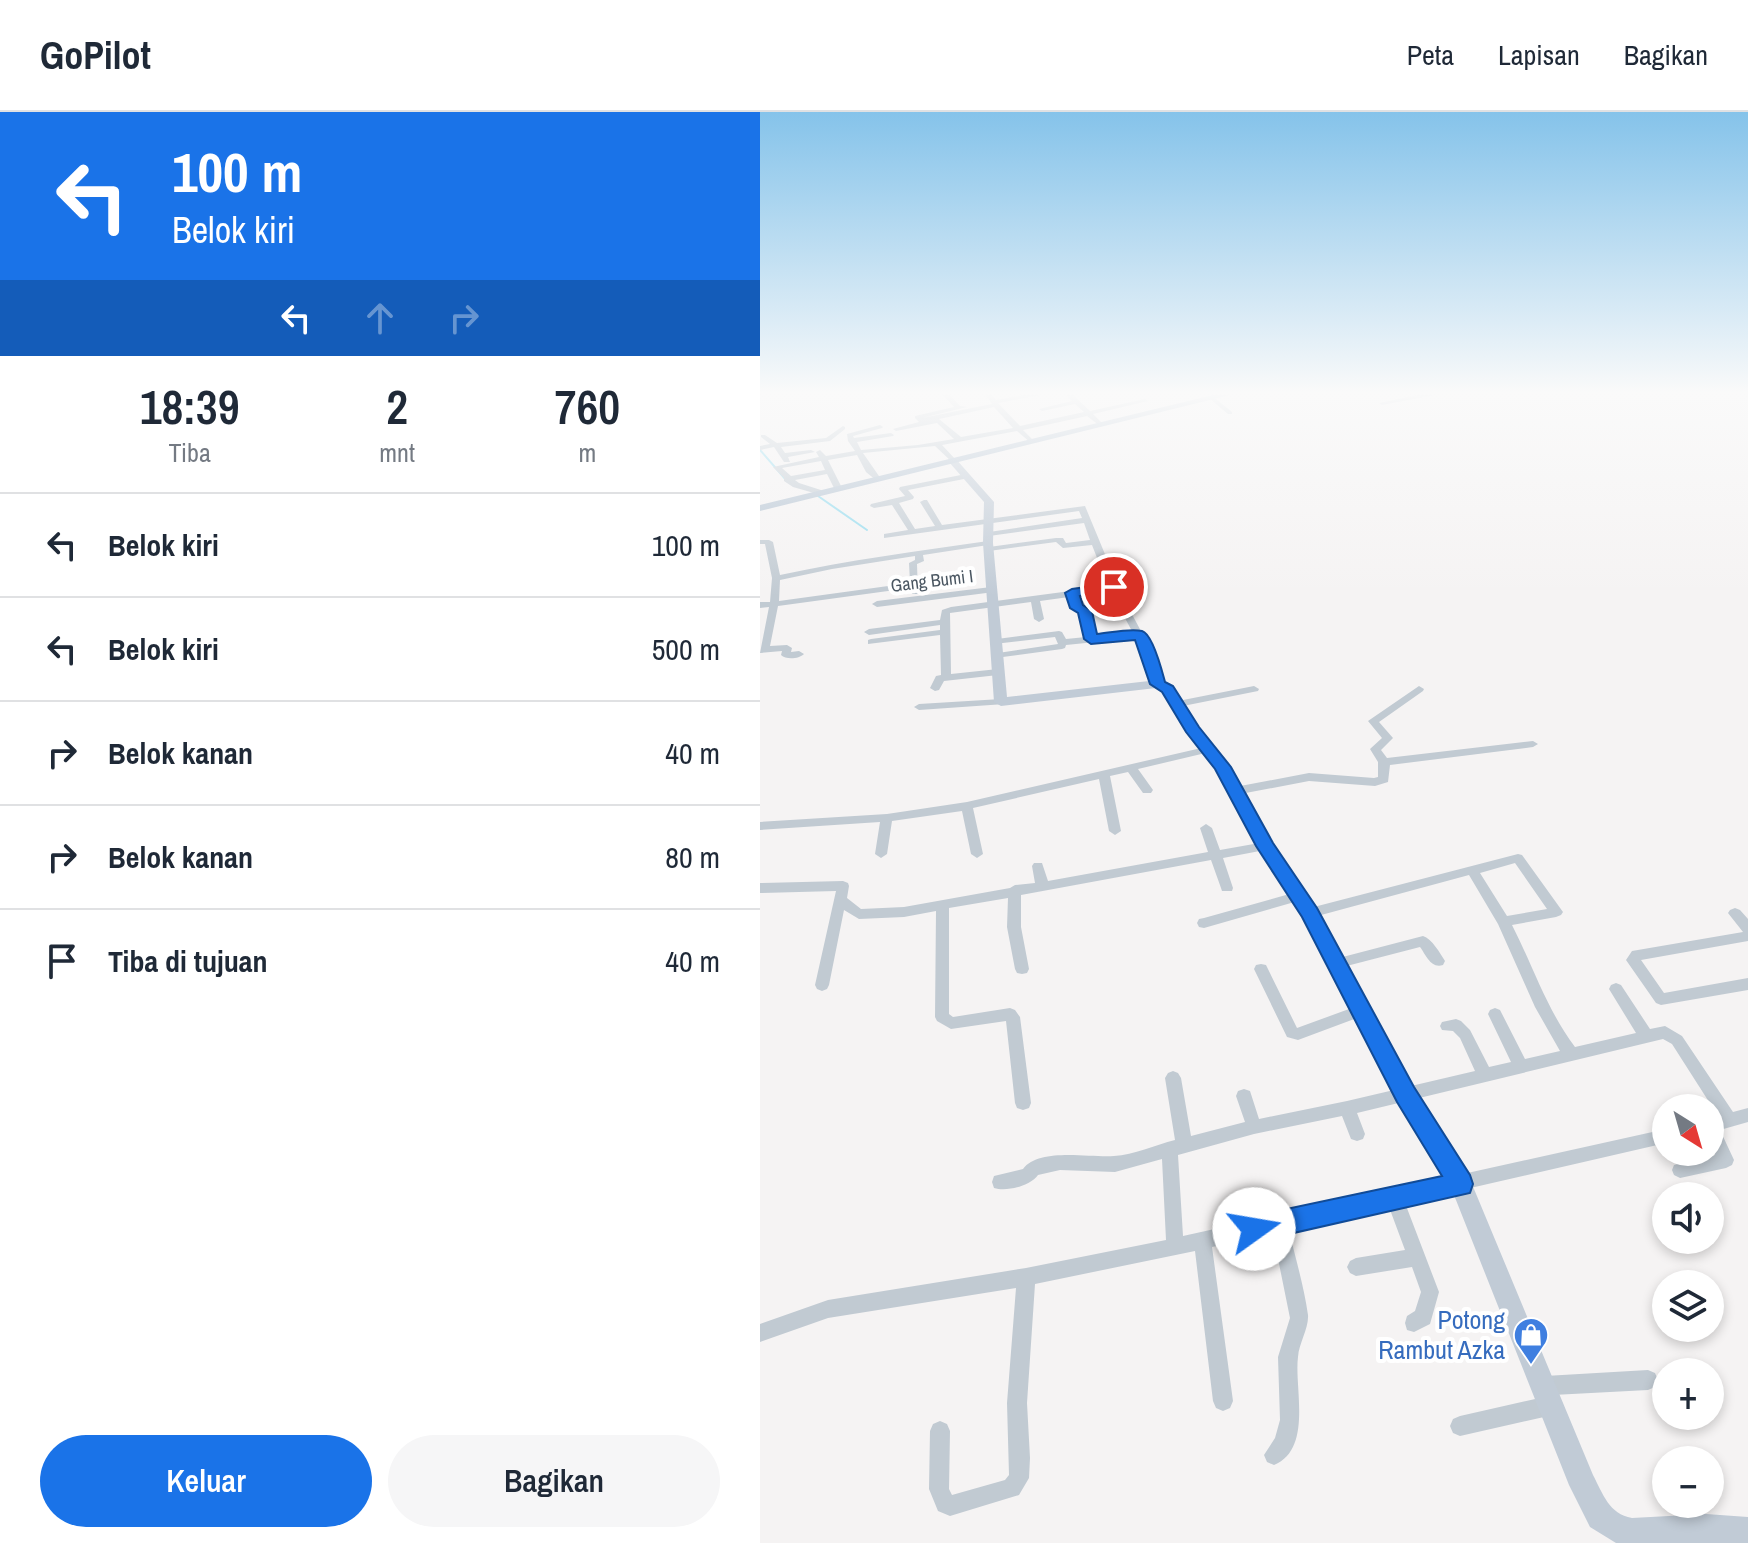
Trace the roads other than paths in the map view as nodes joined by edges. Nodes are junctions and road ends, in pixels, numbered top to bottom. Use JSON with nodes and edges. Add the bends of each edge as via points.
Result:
{"nodes":[{"id":1,"x":806,"y":462,"type":"edge"},
{"id":2,"x":824,"y":462,"type":"edge"},
{"id":3,"x":864,"y":462,"type":"edge"},
{"id":4,"x":945,"y":462,"type":"edge"},
{"id":5,"x":954,"y":462,"type":"edge"},
{"id":6,"x":829,"y":471,"type":"junction"},
{"id":7,"x":897,"y":474,"type":"junction"},
{"id":8,"x":966,"y":476,"type":"junction"},
{"id":9,"x":787,"y":479,"type":"junction"},
{"id":10,"x":877,"y":479,"type":"junction"},
{"id":11,"x":916,"y":487,"type":"junction"},
{"id":12,"x":838,"y":488,"type":"junction"},
{"id":13,"x":903,"y":489,"type":"junction"},
{"id":14,"x":817,"y":494,"type":"junction"},
{"id":15,"x":894,"y":502,"type":"junction"},
{"id":16,"x":924,"y":502,"type":"dead end"},
{"id":17,"x":874,"y":506,"type":"dead end"},
{"id":18,"x":760,"y":508,"type":"edge"},
{"id":19,"x":988,"y":520,"type":"junction"},
{"id":20,"x":1088,"y":520,"type":"junction"},
{"id":21,"x":940,"y":528,"type":"junction"},
{"id":22,"x":913,"y":532,"type":"junction"},
{"id":23,"x":887,"y":536,"type":"dead end"},
{"id":24,"x":760,"y":542,"type":"edge"},
{"id":25,"x":989,"y":542,"type":"junction"},
{"id":26,"x":1094,"y":542,"type":"junction"},
{"id":27,"x":918,"y":552,"type":"junction"},
{"id":28,"x":776,"y":578,"type":"junction"},
{"id":29,"x":915,"y":585,"type":"junction"},
{"id":30,"x":991,"y":590,"type":"junction"},
{"id":31,"x":1072,"y":593,"type":"junction"},
{"id":32,"x":1035,"y":598,"type":"junction"},
{"id":33,"x":914,"y":599,"type":"junction"},
{"id":34,"x":798,"y":601,"type":"junction"},
{"id":35,"x":774,"y":604,"type":"junction"},
{"id":36,"x":877,"y":604,"type":"dead end"},
{"id":37,"x":994,"y":604,"type":"junction"},
{"id":38,"x":760,"y":605,"type":"edge"},
{"id":39,"x":1124,"y":607,"type":"dead end"},
{"id":40,"x":796,"y":613,"type":"dead end"},
{"id":41,"x":1039,"y":619,"type":"dead end"},
{"id":42,"x":945,"y":627,"type":"junction"},
{"id":43,"x":1140,"y":635,"type":"junction"},
{"id":44,"x":870,"y":637,"type":"dead end"},
{"id":45,"x":1091,"y":639,"type":"junction"},
{"id":46,"x":997,"y":642,"type":"junction"},
{"id":47,"x":1063,"y":648,"type":"junction"},
{"id":48,"x":762,"y":650,"type":"edge"},
{"id":49,"x":799,"y":654,"type":"dead end"},
{"id":50,"x":998,"y":656,"type":"junction"},
{"id":51,"x":998,"y":672,"type":"junction"},
{"id":52,"x":946,"y":677,"type":"junction"},
{"id":53,"x":1158,"y":684,"type":"junction"},
{"id":54,"x":935,"y":688,"type":"dead end"},
{"id":55,"x":1254,"y":689,"type":"dead end"},
{"id":56,"x":1419,"y":689,"type":"dead end"},
{"id":57,"x":1001,"y":702,"type":"junction"},
{"id":58,"x":1178,"y":704,"type":"junction"},
{"id":59,"x":919,"y":707,"type":"dead end"},
{"id":60,"x":1533,"y":744,"type":"dead end"},
{"id":61,"x":1203,"y":751,"type":"junction"},
{"id":62,"x":1384,"y":762,"type":"junction"},
{"id":63,"x":1131,"y":768,"type":"junction"},
{"id":64,"x":1104,"y":774,"type":"junction"},
{"id":65,"x":1147,"y":790,"type":"dead end"},
{"id":66,"x":1235,"y":791,"type":"junction"},
{"id":67,"x":967,"y":806,"type":"junction"},
{"id":68,"x":887,"y":818,"type":"junction"},
{"id":69,"x":1206,"y":828,"type":"dead end"},
{"id":70,"x":761,"y":829,"type":"edge"},
{"id":71,"x":1115,"y":831,"type":"dead end"},
{"id":72,"x":1265,"y":846,"type":"junction"},
{"id":73,"x":881,"y":854,"type":"dead end"},
{"id":74,"x":977,"y":854,"type":"dead end"},
{"id":75,"x":1216,"y":856,"type":"junction"},
{"id":76,"x":1038,"y":866,"type":"dead end"},
{"id":77,"x":1472,"y":870,"type":"junction"},
{"id":78,"x":1042,"y":885,"type":"junction"},
{"id":79,"x":760,"y":888,"type":"edge"},
{"id":80,"x":1227,"y":888,"type":"dead end"},
{"id":81,"x":1015,"y":890,"type":"junction"},
{"id":82,"x":841,"y":901,"type":"junction"},
{"id":83,"x":943,"y":904,"type":"junction"},
{"id":84,"x":1305,"y":905,"type":"junction"},
{"id":85,"x":1735,"y":913,"type":"dead end"},
{"id":86,"x":1504,"y":922,"type":"junction"},
{"id":87,"x":1204,"y":923,"type":"dead end"},
{"id":88,"x":1748,"y":928,"type":"edge"},
{"id":89,"x":1748,"y":936,"type":"edge"},
{"id":90,"x":1438,"y":961,"type":"dead end"},
{"id":91,"x":1335,"y":964,"type":"junction"},
{"id":92,"x":1022,"y":969,"type":"dead end"},
{"id":93,"x":1261,"y":969,"type":"dead end"},
{"id":94,"x":1748,"y":984,"type":"edge"},
{"id":95,"x":822,"y":985,"type":"dead end"},
{"id":96,"x":1616,"y":989,"type":"dead end"},
{"id":97,"x":1360,"y":1011,"type":"junction"},
{"id":98,"x":1495,"y":1014,"type":"dead end"},
{"id":99,"x":1447,"y":1026,"type":"dead end"},
{"id":100,"x":1646,"y":1036,"type":"junction"},
{"id":101,"x":1572,"y":1055,"type":"junction"},
{"id":102,"x":1521,"y":1067,"type":"junction"},
{"id":103,"x":1485,"y":1075,"type":"junction"},
{"id":104,"x":1173,"y":1078,"type":"dead end"},
{"id":105,"x":1405,"y":1094,"type":"junction"},
{"id":106,"x":1244,"y":1096,"type":"dead end"},
{"id":107,"x":1023,"y":1103,"type":"dead end"},
{"id":108,"x":1347,"y":1108,"type":"junction"},
{"id":109,"x":1748,"y":1115,"type":"edge"},
{"id":110,"x":1730,"y":1121,"type":"junction"},
{"id":111,"x":1724,"y":1123,"type":"edge"},
{"id":112,"x":1254,"y":1127,"type":"junction"},
{"id":113,"x":1357,"y":1134,"type":"dead end"},
{"id":114,"x":1652,"y":1139,"type":"edge"},
{"id":115,"x":1177,"y":1147,"type":"junction"},
{"id":116,"x":1698,"y":1166,"type":"edge"},
{"id":117,"x":1680,"y":1170,"type":"dead end"},
{"id":118,"x":1000,"y":1182,"type":"dead end"},
{"id":119,"x":1461,"y":1184,"type":"junction"},
{"id":120,"x":1394,"y":1197,"type":"junction"},
{"id":121,"x":1279,"y":1223,"type":"junction"},
{"id":122,"x":1202,"y":1241,"type":"junction"},
{"id":123,"x":1175,"y":1245,"type":"junction"},
{"id":124,"x":1418,"y":1257,"type":"junction"},
{"id":125,"x":1356,"y":1267,"type":"dead end"},
{"id":126,"x":1026,"y":1277,"type":"junction"},
{"id":127,"x":1414,"y":1323,"type":"dead end"},
{"id":128,"x":760,"y":1333,"type":"edge"},
{"id":129,"x":1648,"y":1380,"type":"dead end"},
{"id":130,"x":1549,"y":1395,"type":"junction"},
{"id":131,"x":1223,"y":1401,"type":"dead end"},
{"id":132,"x":1460,"y":1426,"type":"dead end"},
{"id":133,"x":940,"y":1431,"type":"dead end"},
{"id":134,"x":1274,"y":1455,"type":"dead end"},
{"id":135,"x":1748,"y":1531,"type":"edge"},
{"id":136,"x":1617,"y":1536,"type":"edge"},
{"id":137,"x":1708,"y":1536,"type":"edge"}],
"edges":[{"from":1,"to":9,"type":"street","via":[[777,467]]},
{"from":2,"to":6,"type":"street"},
{"from":3,"to":10,"type":"street"},
{"from":4,"to":7,"type":"main road"},
{"from":5,"to":8,"type":"street"},
{"from":6,"to":9,"type":"street"},
{"from":6,"to":12,"type":"street"},
{"from":7,"to":10,"type":"main road"},
{"from":7,"to":11,"type":"street"},
{"from":7,"to":13,"type":"street"},
{"from":8,"to":11,"type":"street"},
{"from":8,"to":19,"type":"street","via":[[989,500]]},
{"from":9,"to":14,"type":"street"},
{"from":10,"to":12,"type":"main road"},
{"from":11,"to":13,"type":"street"},
{"from":12,"to":14,"type":"main road"},
{"from":13,"to":15,"type":"street","via":[[910,497]]},
{"from":14,"to":18,"type":"main road"},
{"from":15,"to":17,"type":"street"},
{"from":15,"to":22,"type":"street"},
{"from":16,"to":21,"type":"street"},
{"from":19,"to":20,"type":"street","via":[[1080,507]]},
{"from":19,"to":21,"type":"street"},
{"from":19,"to":25,"type":"street"},
{"from":20,"to":25,"type":"street"},
{"from":20,"to":26,"type":"street"},
{"from":21,"to":22,"type":"street"},
{"from":22,"to":23,"type":"street"},
{"from":24,"to":28,"type":"street","via":[[769,542]]},
{"from":25,"to":26,"type":"street"},
{"from":25,"to":27,"type":"street"},
{"from":25,"to":30,"type":"street"},
{"from":26,"to":31,"type":"street","via":[[1114,587]]},
{"from":27,"to":28,"type":"street"},
{"from":27,"to":29,"type":"street"},
{"from":28,"to":35,"type":"street"},
{"from":29,"to":33,"type":"street"},
{"from":29,"to":34,"type":"street"},
{"from":30,"to":33,"type":"street","name":"Gang Bumi I"},
{"from":30,"to":37,"type":"street"},
{"from":31,"to":32,"type":"street"},
{"from":31,"to":45,"type":"street","via":[[1077,608],[1085,611]]},
{"from":32,"to":37,"type":"street"},
{"from":32,"to":41,"type":"street"},
{"from":33,"to":36,"type":"street","name":"Gang Bumi I"},
{"from":34,"to":35,"type":"street"},
{"from":34,"to":40,"type":"street"},
{"from":35,"to":38,"type":"street"},
{"from":35,"to":48,"type":"street"},
{"from":37,"to":42,"type":"street","via":[[947,611]]},
{"from":37,"to":46,"type":"street"},
{"from":39,"to":43,"type":"street"},
{"from":42,"to":44,"type":"street"},
{"from":42,"to":52,"type":"street"},
{"from":43,"to":45,"type":"street"},
{"from":43,"to":53,"type":"street"},
{"from":45,"to":47,"type":"street"},
{"from":46,"to":47,"type":"street","via":[[1059,634]]},
{"from":46,"to":50,"type":"street"},
{"from":47,"to":50,"type":"street"},
{"from":48,"to":49,"type":"street","via":[[787,648],[786,655]]},
{"from":50,"to":51,"type":"street"},
{"from":51,"to":52,"type":"street"},
{"from":51,"to":57,"type":"street"},
{"from":52,"to":54,"type":"street","via":[[937,680]]},
{"from":53,"to":57,"type":"street","via":[[1142,690]]},
{"from":53,"to":58,"type":"street"},
{"from":55,"to":58,"type":"street"},
{"from":56,"to":62,"type":"street","via":[[1373,721],[1388,738],[1375,749]]},
{"from":57,"to":59,"type":"street"},
{"from":58,"to":61,"type":"street"},
{"from":60,"to":62,"type":"street"},
{"from":61,"to":63,"type":"street"},
{"from":61,"to":66,"type":"street"},
{"from":62,"to":66,"type":"street","via":[[1381,781],[1309,777]]},
{"from":63,"to":64,"type":"street"},
{"from":63,"to":65,"type":"street"},
{"from":64,"to":67,"type":"street"},
{"from":64,"to":71,"type":"street"},
{"from":66,"to":72,"type":"street"},
{"from":67,"to":68,"type":"street"},
{"from":67,"to":74,"type":"street"},
{"from":68,"to":70,"type":"street"},
{"from":68,"to":73,"type":"street"},
{"from":69,"to":75,"type":"street"},
{"from":72,"to":75,"type":"street"},
{"from":72,"to":84,"type":"street"},
{"from":75,"to":78,"type":"street"},
{"from":75,"to":80,"type":"street"},
{"from":76,"to":78,"type":"street"},
{"from":77,"to":84,"type":"street"},
{"from":77,"to":86,"type":"street"},
{"from":77,"to":86,"type":"street","via":[[1518,858],[1555,909],[1553,914]]},
{"from":78,"to":81,"type":"street"},
{"from":79,"to":82,"type":"street","via":[[837,883],[843,886]]},
{"from":81,"to":83,"type":"street"},
{"from":81,"to":92,"type":"street","via":[[1014,927]]},
{"from":82,"to":83,"type":"street","via":[[870,915]]},
{"from":82,"to":95,"type":"street"},
{"from":83,"to":107,"type":"street","via":[[942,1017],[951,1023],[1013,1017]]},
{"from":84,"to":87,"type":"street"},
{"from":84,"to":91,"type":"street"},
{"from":85,"to":88,"type":"street"},
{"from":86,"to":101,"type":"street","via":[[1539,1001]]},
{"from":89,"to":94,"type":"street","via":[[1637,955],[1633,960],[1661,999]]},
{"from":90,"to":91,"type":"street","via":[[1420,941]]},
{"from":91,"to":97,"type":"street"},
{"from":93,"to":97,"type":"street","via":[[1292,1033]]},
{"from":96,"to":100,"type":"street"},
{"from":97,"to":105,"type":"street"},
{"from":98,"to":102,"type":"street"},
{"from":99,"to":103,"type":"street","via":[[1460,1028]]},
{"from":100,"to":101,"type":"street"},
{"from":100,"to":110,"type":"street","via":[[1672,1034]]},
{"from":101,"to":102,"type":"street"},
{"from":102,"to":103,"type":"street"},
{"from":103,"to":105,"type":"street"},
{"from":104,"to":115,"type":"street"},
{"from":105,"to":108,"type":"street"},
{"from":105,"to":119,"type":"street"},
{"from":106,"to":112,"type":"street"},
{"from":108,"to":112,"type":"street"},
{"from":108,"to":113,"type":"street"},
{"from":109,"to":110,"type":"street"},
{"from":110,"to":111,"type":"street"},
{"from":112,"to":115,"type":"street"},
{"from":114,"to":119,"type":"street"},
{"from":115,"to":118,"type":"street","via":[[1115,1164],[1060,1162]]},
{"from":115,"to":123,"type":"street"},
{"from":116,"to":117,"type":"street"},
{"from":119,"to":120,"type":"street"},
{"from":119,"to":130,"type":"street"},
{"from":120,"to":121,"type":"street"},
{"from":120,"to":124,"type":"street"},
{"from":121,"to":122,"type":"street"},
{"from":121,"to":134,"type":"street","via":[[1299,1318],[1288,1357],[1290,1420]]},
{"from":122,"to":123,"type":"street"},
{"from":122,"to":131,"type":"street"},
{"from":123,"to":126,"type":"street"},
{"from":124,"to":125,"type":"street"},
{"from":124,"to":127,"type":"street","via":[[1430,1292],[1423,1317]]},
{"from":126,"to":128,"type":"street","via":[[828,1309]]},
{"from":126,"to":133,"type":"street","via":[[1016,1484],[945,1504],[939,1489]]},
{"from":129,"to":130,"type":"street"},
{"from":130,"to":132,"type":"street"},
{"from":130,"to":136,"type":"street","via":[[1594,1507]]},
{"from":135,"to":137,"type":"street"},
{"from":136,"to":137,"type":"street"}]}
